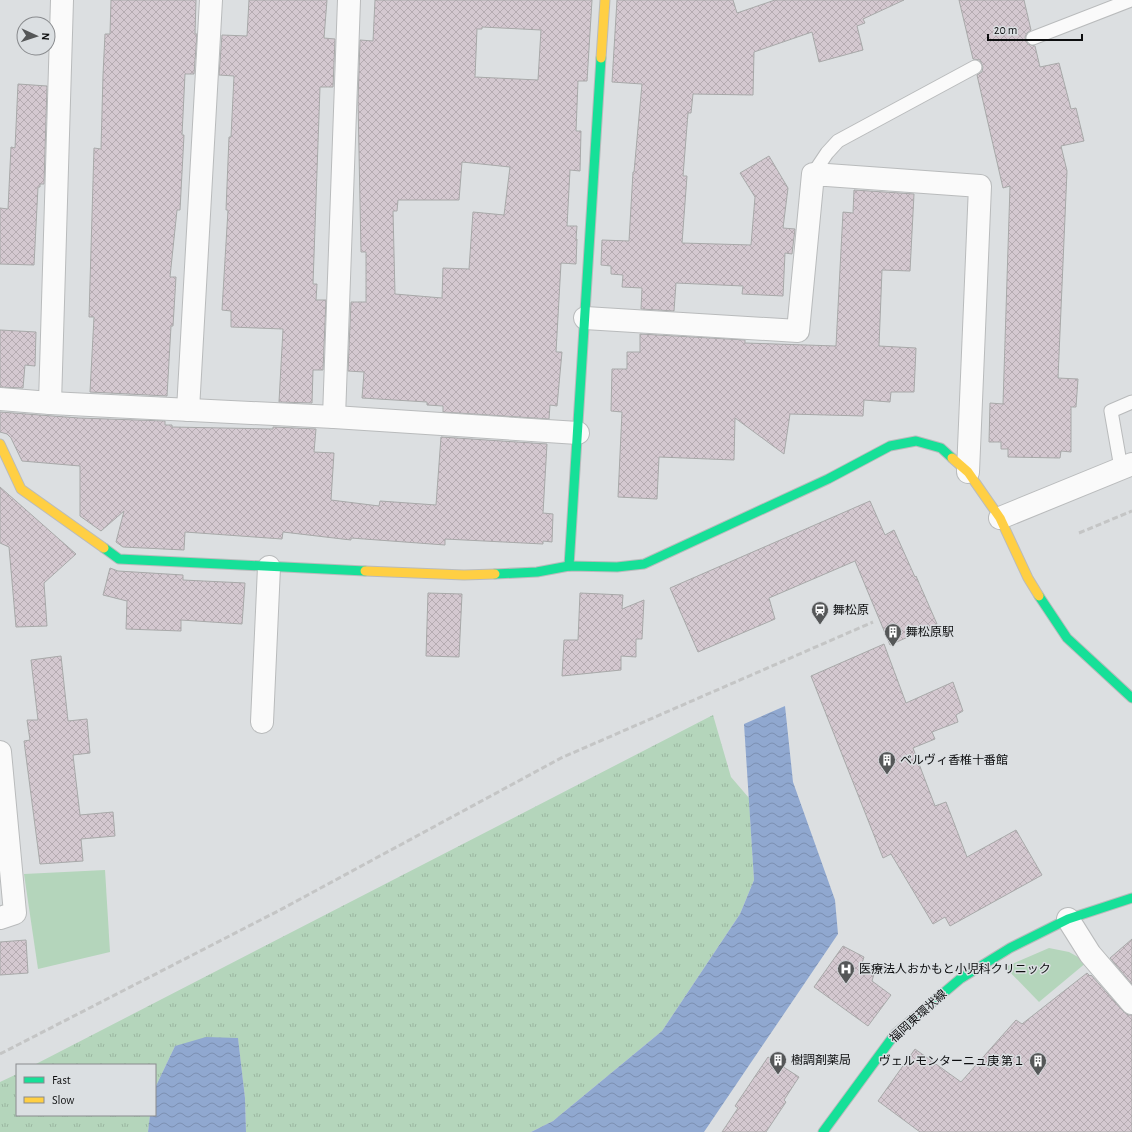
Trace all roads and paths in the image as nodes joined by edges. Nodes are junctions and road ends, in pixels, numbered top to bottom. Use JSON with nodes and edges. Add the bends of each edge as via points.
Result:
{"nodes":[{"id":1,"x":62,"y":0,"type":"edge"},
{"id":2,"x":211,"y":0,"type":"edge"},
{"id":3,"x":349,"y":0,"type":"edge"},
{"id":4,"x":605,"y":0,"type":"edge"},
{"id":5,"x":1132,"y":0,"type":"edge"},
{"id":6,"x":1033,"y":38,"type":"dead end"},
{"id":7,"x":975,"y":67,"type":"dead end"},
{"id":8,"x":813,"y":174,"type":"junction"},
{"id":9,"x":585,"y":318,"type":"junction"},
{"id":10,"x":0,"y":399,"type":"edge"},
{"id":11,"x":1132,"y":402,"type":"edge"},
{"id":12,"x":50,"y":403,"type":"junction"},
{"id":13,"x":188,"y":410,"type":"junction"},
{"id":14,"x":334,"y":418,"type":"junction"},
{"id":15,"x":578,"y":433,"type":"junction"},
{"id":16,"x":0,"y":444,"type":"edge"},
{"id":17,"x":1127,"y":466,"type":"edge"},
{"id":18,"x":968,"y":472,"type":"junction"},
{"id":19,"x":1000,"y":518,"type":"junction"},
{"id":20,"x":569,"y":566,"type":"junction"},
{"id":21,"x":269,"y":567,"type":"junction"},
{"id":22,"x":1132,"y":698,"type":"edge"},
{"id":23,"x":262,"y":722,"type":"dead end"},
{"id":24,"x":0,"y":752,"type":"edge"},
{"id":25,"x":1132,"y":898,"type":"edge"},
{"id":26,"x":0,"y":918,"type":"edge"},
{"id":27,"x":1068,"y":919,"type":"junction"},
{"id":28,"x":1132,"y":1003,"type":"edge"},
{"id":29,"x":822,"y":1132,"type":"edge"}],
"edges":[{"from":1,"to":12,"type":"street"},
{"from":2,"to":13,"type":"street"},
{"from":3,"to":14,"type":"street"},
{"from":4,"to":9,"type":"street"},
{"from":5,"to":6,"type":"lane"},
{"from":7,"to":8,"type":"lane","via":[[838,141],[826,153]]},
{"from":8,"to":9,"type":"street","via":[[798,331]]},
{"from":8,"to":18,"type":"street","via":[[980,186]]},
{"from":9,"to":15,"type":"street"},
{"from":10,"to":12,"type":"street"},
{"from":11,"to":17,"type":"lane","via":[[1111,411]]},
{"from":12,"to":13,"type":"street"},
{"from":13,"to":14,"type":"street"},
{"from":14,"to":15,"type":"street"},
{"from":15,"to":20,"type":"street"},
{"from":16,"to":21,"type":"street","via":[[21,489],[118,559]]},
{"from":17,"to":19,"type":"street"},
{"from":18,"to":19,"type":"street"},
{"from":18,"to":20,"type":"street","via":[[941,448],[916,441],[890,446],[828,479],[644,564],[617,567]]},
{"from":19,"to":22,"type":"street","via":[[1028,578],[1067,638]]},
{"from":20,"to":21,"type":"street","via":[[537,572],[464,575]]},
{"from":21,"to":23,"type":"street"},
{"from":24,"to":26,"type":"street","via":[[15,914]]},
{"from":25,"to":27,"type":"street","name":"福岡東環状線"},
{"from":27,"to":28,"type":"street","via":[[1090,954]]},
{"from":27,"to":29,"type":"street","name":"福岡東環状線","via":[[1010,948],[960,979],[895,1034]]}]}
